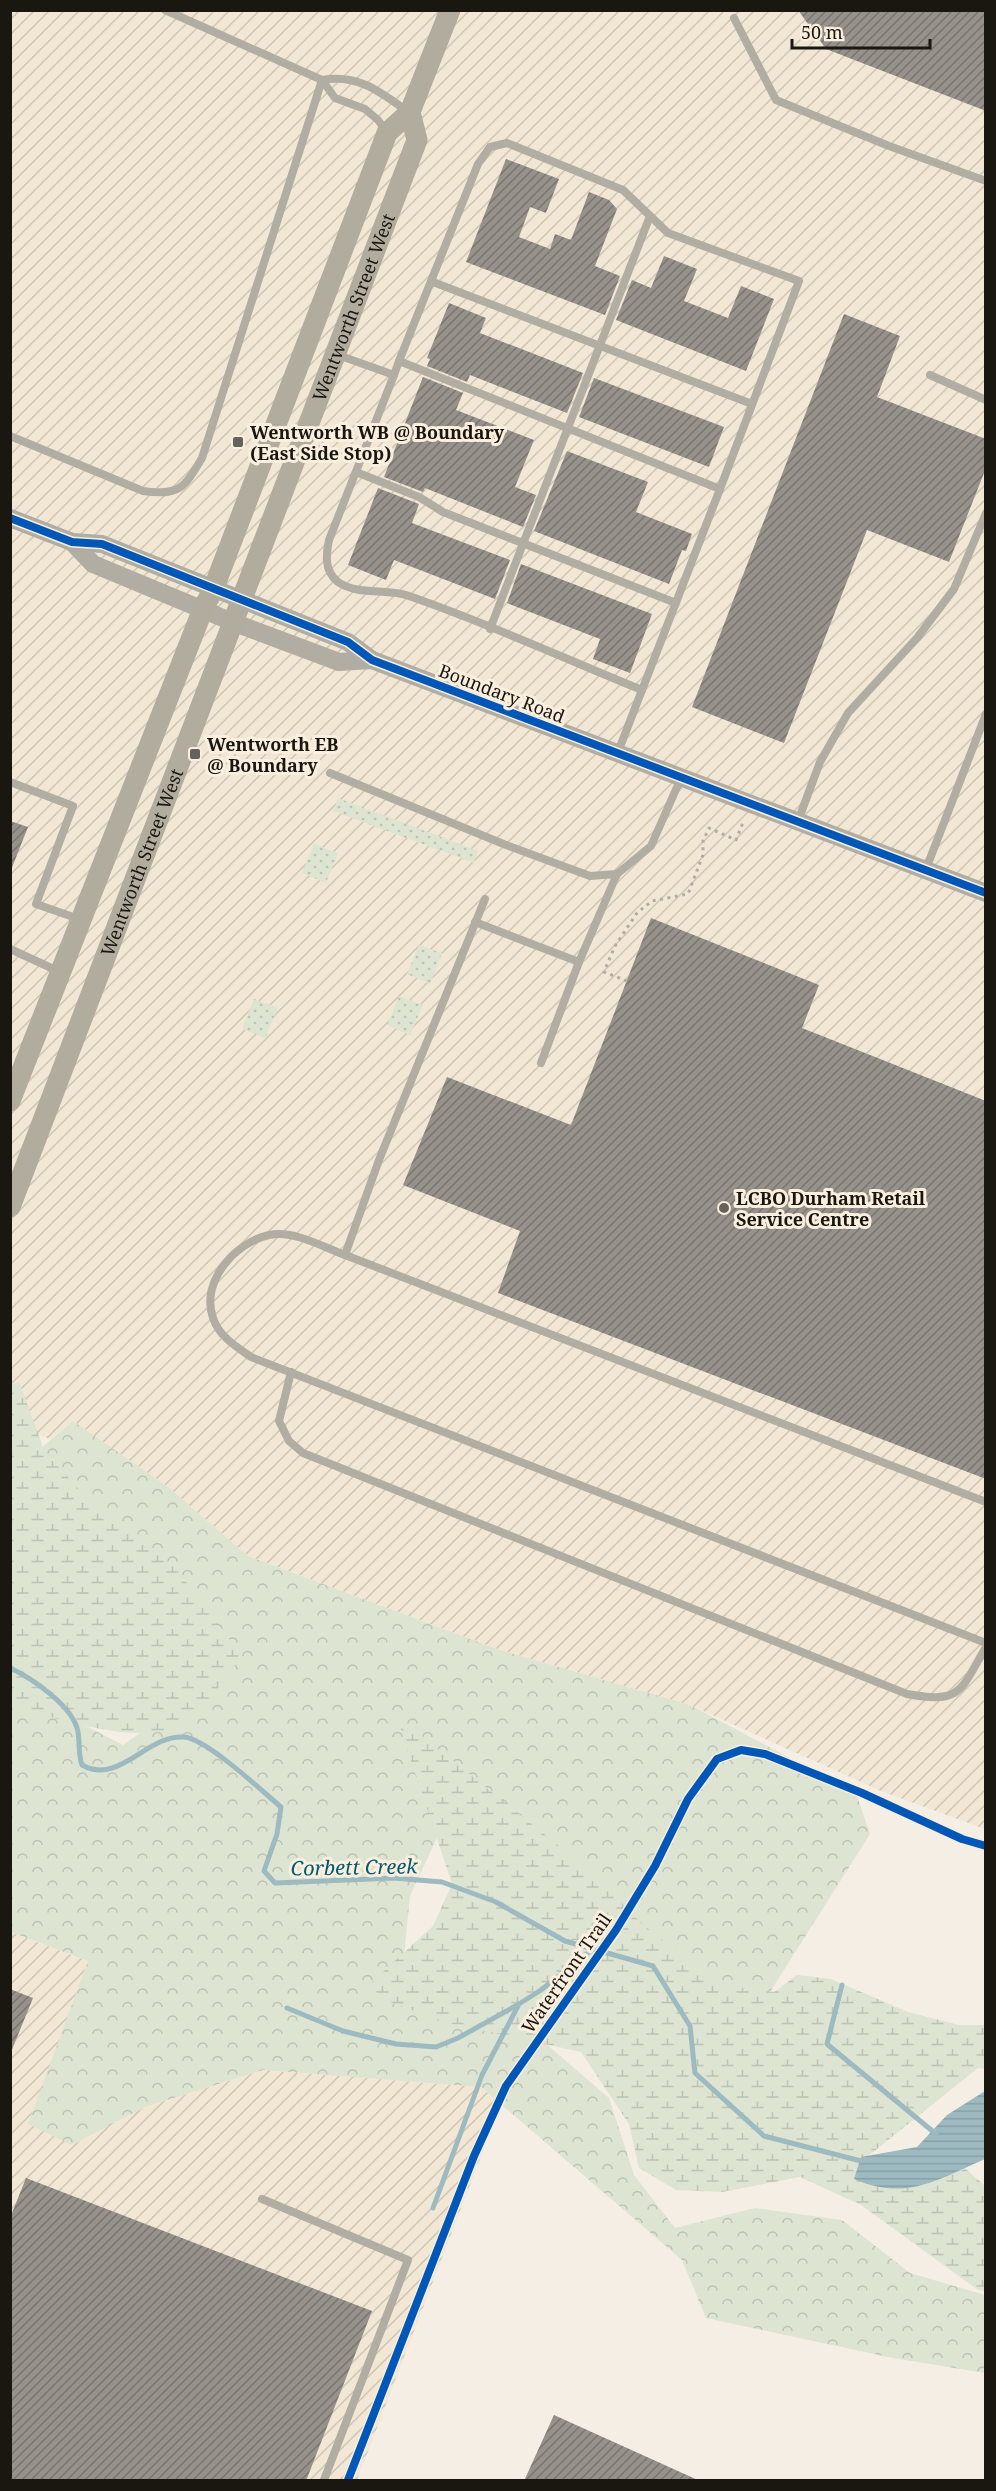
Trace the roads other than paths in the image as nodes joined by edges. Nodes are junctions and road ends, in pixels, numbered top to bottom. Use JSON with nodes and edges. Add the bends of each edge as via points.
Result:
{"nodes":[{"id":1,"x":165,"y":10,"type":"edge"},
{"id":2,"x":450,"y":10,"type":"edge"},
{"id":3,"x":734,"y":18,"type":"dead end"},
{"id":4,"x":322,"y":80,"type":"junction"},
{"id":5,"x":410,"y":112,"type":"junction"},
{"id":6,"x":387,"y":133,"type":"junction"},
{"id":7,"x":986,"y":181,"type":"edge"},
{"id":8,"x":650,"y":216,"type":"junction"},
{"id":9,"x":433,"y":282,"type":"junction"},
{"id":10,"x":600,"y":347,"type":"junction"},
{"id":11,"x":336,"y":354,"type":"junction"},
{"id":12,"x":399,"y":361,"type":"junction"},
{"id":13,"x":394,"y":375,"type":"junction"},
{"id":14,"x":930,"y":375,"type":"dead end"},
{"id":15,"x":986,"y":400,"type":"edge"},
{"id":16,"x":752,"y":405,"type":"junction"},
{"id":17,"x":569,"y":428,"type":"junction"},
{"id":18,"x":10,"y":436,"type":"edge"},
{"id":19,"x":356,"y":472,"type":"junction"},
{"id":20,"x":720,"y":489,"type":"junction"},
{"id":21,"x":986,"y":513,"type":"edge"},
{"id":22,"x":10,"y":518,"type":"edge"},
{"id":23,"x":72,"y":542,"type":"junction"},
{"id":24,"x":524,"y":543,"type":"junction"},
{"id":25,"x":213,"y":590,"type":"junction"},
{"id":26,"x":242,"y":599,"type":"junction"},
{"id":27,"x":676,"y":603,"type":"junction"},
{"id":28,"x":203,"y":609,"type":"junction"},
{"id":29,"x":235,"y":623,"type":"junction"},
{"id":30,"x":490,"y":629,"type":"junction"},
{"id":31,"x":372,"y":660,"type":"junction"},
{"id":32,"x":642,"y":690,"type":"junction"},
{"id":33,"x":986,"y":714,"type":"edge"},
{"id":34,"x":618,"y":753,"type":"junction"},
{"id":35,"x":330,"y":773,"type":"dead end"},
{"id":36,"x":682,"y":776,"type":"junction"},
{"id":37,"x":10,"y":783,"type":"edge"},
{"id":38,"x":798,"y":821,"type":"junction"},
{"id":39,"x":926,"y":870,"type":"junction"},
{"id":40,"x":617,"y":874,"type":"junction"},
{"id":41,"x":986,"y":894,"type":"edge"},
{"id":42,"x":484,"y":899,"type":"dead end"},
{"id":43,"x":81,"y":920,"type":"junction"},
{"id":44,"x":475,"y":922,"type":"junction"},
{"id":45,"x":10,"y":949,"type":"edge"},
{"id":46,"x":579,"y":962,"type":"junction"},
{"id":47,"x":61,"y":972,"type":"junction"},
{"id":48,"x":541,"y":1063,"type":"dead end"},
{"id":49,"x":10,"y":1101,"type":"edge"},
{"id":50,"x":10,"y":1207,"type":"edge"},
{"id":51,"x":345,"y":1255,"type":"junction"},
{"id":52,"x":291,"y":1372,"type":"junction"},
{"id":53,"x":986,"y":1502,"type":"edge"},
{"id":54,"x":986,"y":1645,"type":"edge"},
{"id":55,"x":262,"y":2199,"type":"dead end"},
{"id":56,"x":324,"y":2481,"type":"edge"}],
"edges":[{"from":1,"to":4,"type":"lane"},
{"from":2,"to":5,"type":"main road","name":"Wentworth Street West"},
{"from":3,"to":7,"type":"lane","via":[[776,100]]},
{"from":4,"to":5,"type":"lane","via":[[343,76],[375,89]]},
{"from":4,"to":6,"type":"lane","via":[[335,98],[365,109]]},
{"from":4,"to":18,"type":"lane","via":[[202,458],[185,486],[166,494],[143,491]]},
{"from":5,"to":6,"type":"main road","name":"Wentworth Street West"},
{"from":5,"to":11,"type":"main road","name":"Wentworth Street West","via":[[417,140]]},
{"from":6,"to":25,"type":"main road","name":"Wentworth Street West"},
{"from":8,"to":9,"type":"lane","via":[[624,190],[507,143],[490,147],[478,164]]},
{"from":8,"to":10,"type":"lane"},
{"from":8,"to":16,"type":"lane","via":[[668,234],[799,282]]},
{"from":9,"to":10,"type":"lane"},
{"from":9,"to":12,"type":"lane"},
{"from":10,"to":16,"type":"lane"},
{"from":10,"to":17,"type":"lane"},
{"from":11,"to":13,"type":"lane"},
{"from":11,"to":26,"type":"main road","name":"Wentworth Street West"},
{"from":12,"to":13,"type":"lane"},
{"from":12,"to":17,"type":"lane"},
{"from":13,"to":19,"type":"lane"},
{"from":14,"to":15,"type":"lane"},
{"from":16,"to":20,"type":"lane"},
{"from":17,"to":20,"type":"lane"},
{"from":17,"to":24,"type":"lane"},
{"from":19,"to":24,"type":"lane"},
{"from":19,"to":30,"type":"lane","via":[[327,547],[328,568],[333,577],[352,588],[406,595]]},
{"from":20,"to":27,"type":"lane"},
{"from":21,"to":38,"type":"lane","via":[[954,589],[917,638],[848,713],[820,762]]},
{"from":22,"to":23,"type":"street","name":"Boundary Road"},
{"from":23,"to":25,"type":"street","name":"Boundary Road","via":[[102,544]]},
{"from":23,"to":28,"type":"street","name":"Boundary Road","via":[[93,564]]},
{"from":24,"to":27,"type":"lane"},
{"from":24,"to":30,"type":"lane"},
{"from":25,"to":26,"type":"street","name":"Boundary Road"},
{"from":25,"to":28,"type":"main road","name":"Wentworth Street West"},
{"from":26,"to":29,"type":"main road","name":"Wentworth Street West"},
{"from":26,"to":31,"type":"street","name":"Boundary Road","via":[[348,642]]},
{"from":27,"to":32,"type":"lane"},
{"from":28,"to":29,"type":"street","name":"Boundary Road"},
{"from":28,"to":43,"type":"main road","name":"Wentworth Street West"},
{"from":29,"to":31,"type":"street","name":"Boundary Road","via":[[339,662]]},
{"from":29,"to":50,"type":"main road","name":"Wentworth Street West"},
{"from":30,"to":32,"type":"lane"},
{"from":31,"to":34,"type":"street","name":"Boundary Road"},
{"from":32,"to":34,"type":"lane"},
{"from":33,"to":39,"type":"lane"},
{"from":34,"to":36,"type":"street","name":"Boundary Road"},
{"from":35,"to":40,"type":"lane","via":[[590,876]]},
{"from":36,"to":38,"type":"street","name":"Boundary Road"},
{"from":36,"to":40,"type":"lane","via":[[651,846]]},
{"from":37,"to":43,"type":"lane","via":[[73,806],[36,904]]},
{"from":38,"to":39,"type":"street","name":"Boundary Road"},
{"from":39,"to":41,"type":"street","name":"Boundary Road"},
{"from":40,"to":46,"type":"lane"},
{"from":42,"to":44,"type":"lane"},
{"from":43,"to":47,"type":"main road","name":"Wentworth Street West"},
{"from":44,"to":46,"type":"lane"},
{"from":44,"to":51,"type":"lane"},
{"from":45,"to":47,"type":"lane"},
{"from":46,"to":48,"type":"lane"},
{"from":47,"to":49,"type":"main road","name":"Wentworth Street West"},
{"from":51,"to":52,"type":"lane","via":[[300,1237],[271,1234],[244,1245],[221,1267],[212,1289],[212,1317],[226,1340],[251,1357]]},
{"from":51,"to":53,"type":"lane"},
{"from":52,"to":54,"type":"lane"},
{"from":52,"to":54,"type":"lane","via":[[279,1420],[289,1441],[303,1453],[907,1694],[934,1699],[950,1696],[962,1687]]},
{"from":55,"to":56,"type":"lane","via":[[408,2260]]}]}
